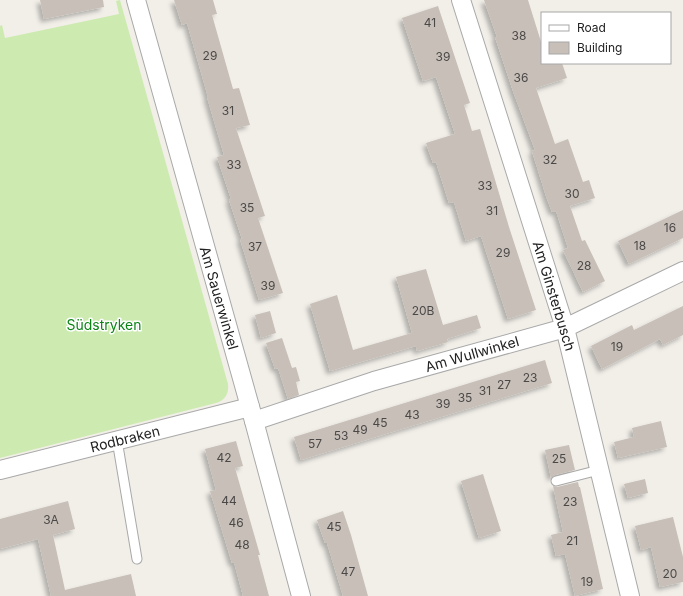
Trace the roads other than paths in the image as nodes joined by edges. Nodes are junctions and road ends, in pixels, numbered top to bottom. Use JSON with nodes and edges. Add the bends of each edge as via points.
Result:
{"nodes":[{"id":1,"x":136,"y":0,"type":"edge"},
{"id":2,"x":461,"y":0,"type":"edge"},
{"id":3,"x":683,"y":271,"type":"edge"},
{"id":4,"x":565,"y":328,"type":"junction"},
{"id":5,"x":252,"y":414,"type":"junction"},
{"id":6,"x":117,"y":440,"type":"junction"},
{"id":7,"x":0,"y":470,"type":"edge"},
{"id":8,"x":599,"y":470,"type":"junction"},
{"id":9,"x":556,"y":480,"type":"dead end"},
{"id":10,"x":137,"y":559,"type":"dead end"},
{"id":11,"x":301,"y":596,"type":"edge"},
{"id":12,"x":630,"y":596,"type":"edge"}],
"edges":[{"from":1,"to":5,"type":"street","name":"Am Sauerwinkel"},
{"from":2,"to":4,"type":"street","name":"Am Ginsterbusch"},
{"from":3,"to":4,"type":"street","name":"Am Wullwinkel"},
{"from":4,"to":5,"type":"street","name":"Am Wullwinkel"},
{"from":4,"to":8,"type":"street","name":"Am Ginsterbusch"},
{"from":5,"to":6,"type":"street","name":"Rodbraken"},
{"from":5,"to":11,"type":"street","name":"Am Sauerwinkel"},
{"from":6,"to":7,"type":"street","name":"Rodbraken"},
{"from":6,"to":10,"type":"lane"},
{"from":8,"to":9,"type":"lane"},
{"from":8,"to":12,"type":"street","name":"Am Ginsterbusch"}]}
